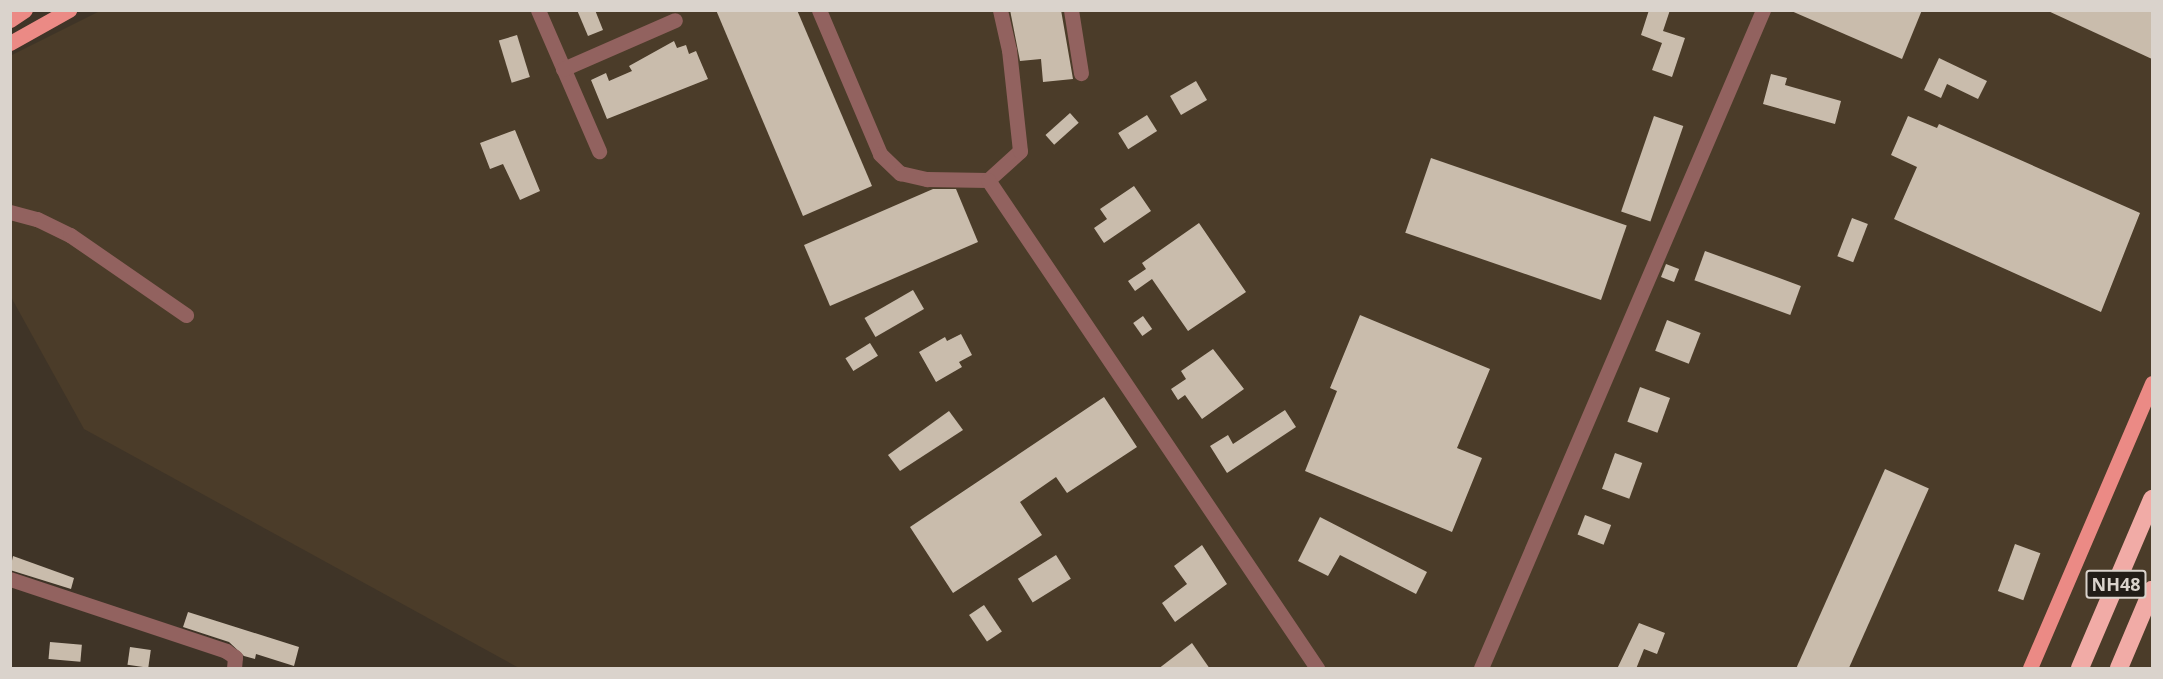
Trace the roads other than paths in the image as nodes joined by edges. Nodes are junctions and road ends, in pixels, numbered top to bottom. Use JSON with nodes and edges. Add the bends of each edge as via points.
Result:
{"nodes":[{"id":1,"x":26,"y":10,"type":"edge"},
{"id":2,"x":69,"y":10,"type":"edge"},
{"id":3,"x":538,"y":10,"type":"edge"},
{"id":4,"x":819,"y":10,"type":"edge"},
{"id":5,"x":1000,"y":10,"type":"edge"},
{"id":6,"x":1071,"y":10,"type":"edge"},
{"id":7,"x":1763,"y":10,"type":"edge"},
{"id":8,"x":10,"y":20,"type":"edge"},
{"id":9,"x":675,"y":20,"type":"dead end"},
{"id":10,"x":10,"y":43,"type":"edge"},
{"id":11,"x":563,"y":69,"type":"junction"},
{"id":12,"x":1081,"y":73,"type":"dead end"},
{"id":13,"x":599,"y":150,"type":"dead end"},
{"id":14,"x":988,"y":180,"type":"junction"},
{"id":15,"x":10,"y":212,"type":"edge"},
{"id":16,"x":186,"y":315,"type":"dead end"},
{"id":17,"x":2152,"y":383,"type":"edge"},
{"id":18,"x":2152,"y":499,"type":"edge"},
{"id":19,"x":10,"y":579,"type":"edge"},
{"id":20,"x":2152,"y":590,"type":"edge"},
{"id":21,"x":234,"y":669,"type":"edge"},
{"id":22,"x":1317,"y":669,"type":"edge"},
{"id":23,"x":1481,"y":669,"type":"edge"},
{"id":24,"x":2030,"y":669,"type":"edge"},
{"id":25,"x":2080,"y":669,"type":"edge"},
{"id":26,"x":2119,"y":669,"type":"edge"}],
"edges":[{"from":1,"to":8,"type":"main road"},
{"from":2,"to":10,"type":"main road"},
{"from":3,"to":11,"type":"street"},
{"from":4,"to":14,"type":"street","via":[[880,154],[900,173],[927,179]]},
{"from":5,"to":14,"type":"street","via":[[1009,51],[1020,151]]},
{"from":6,"to":12,"type":"street"},
{"from":7,"to":23,"type":"street"},
{"from":9,"to":11,"type":"street"},
{"from":11,"to":13,"type":"street"},
{"from":14,"to":22,"type":"street"},
{"from":15,"to":16,"type":"street","via":[[70,234]]},
{"from":17,"to":24,"type":"main road"},
{"from":18,"to":25,"type":"highway","number":"NH48"},
{"from":19,"to":21,"type":"street","via":[[226,651],[235,657]]},
{"from":20,"to":26,"type":"highway","number":"NH48"}]}
